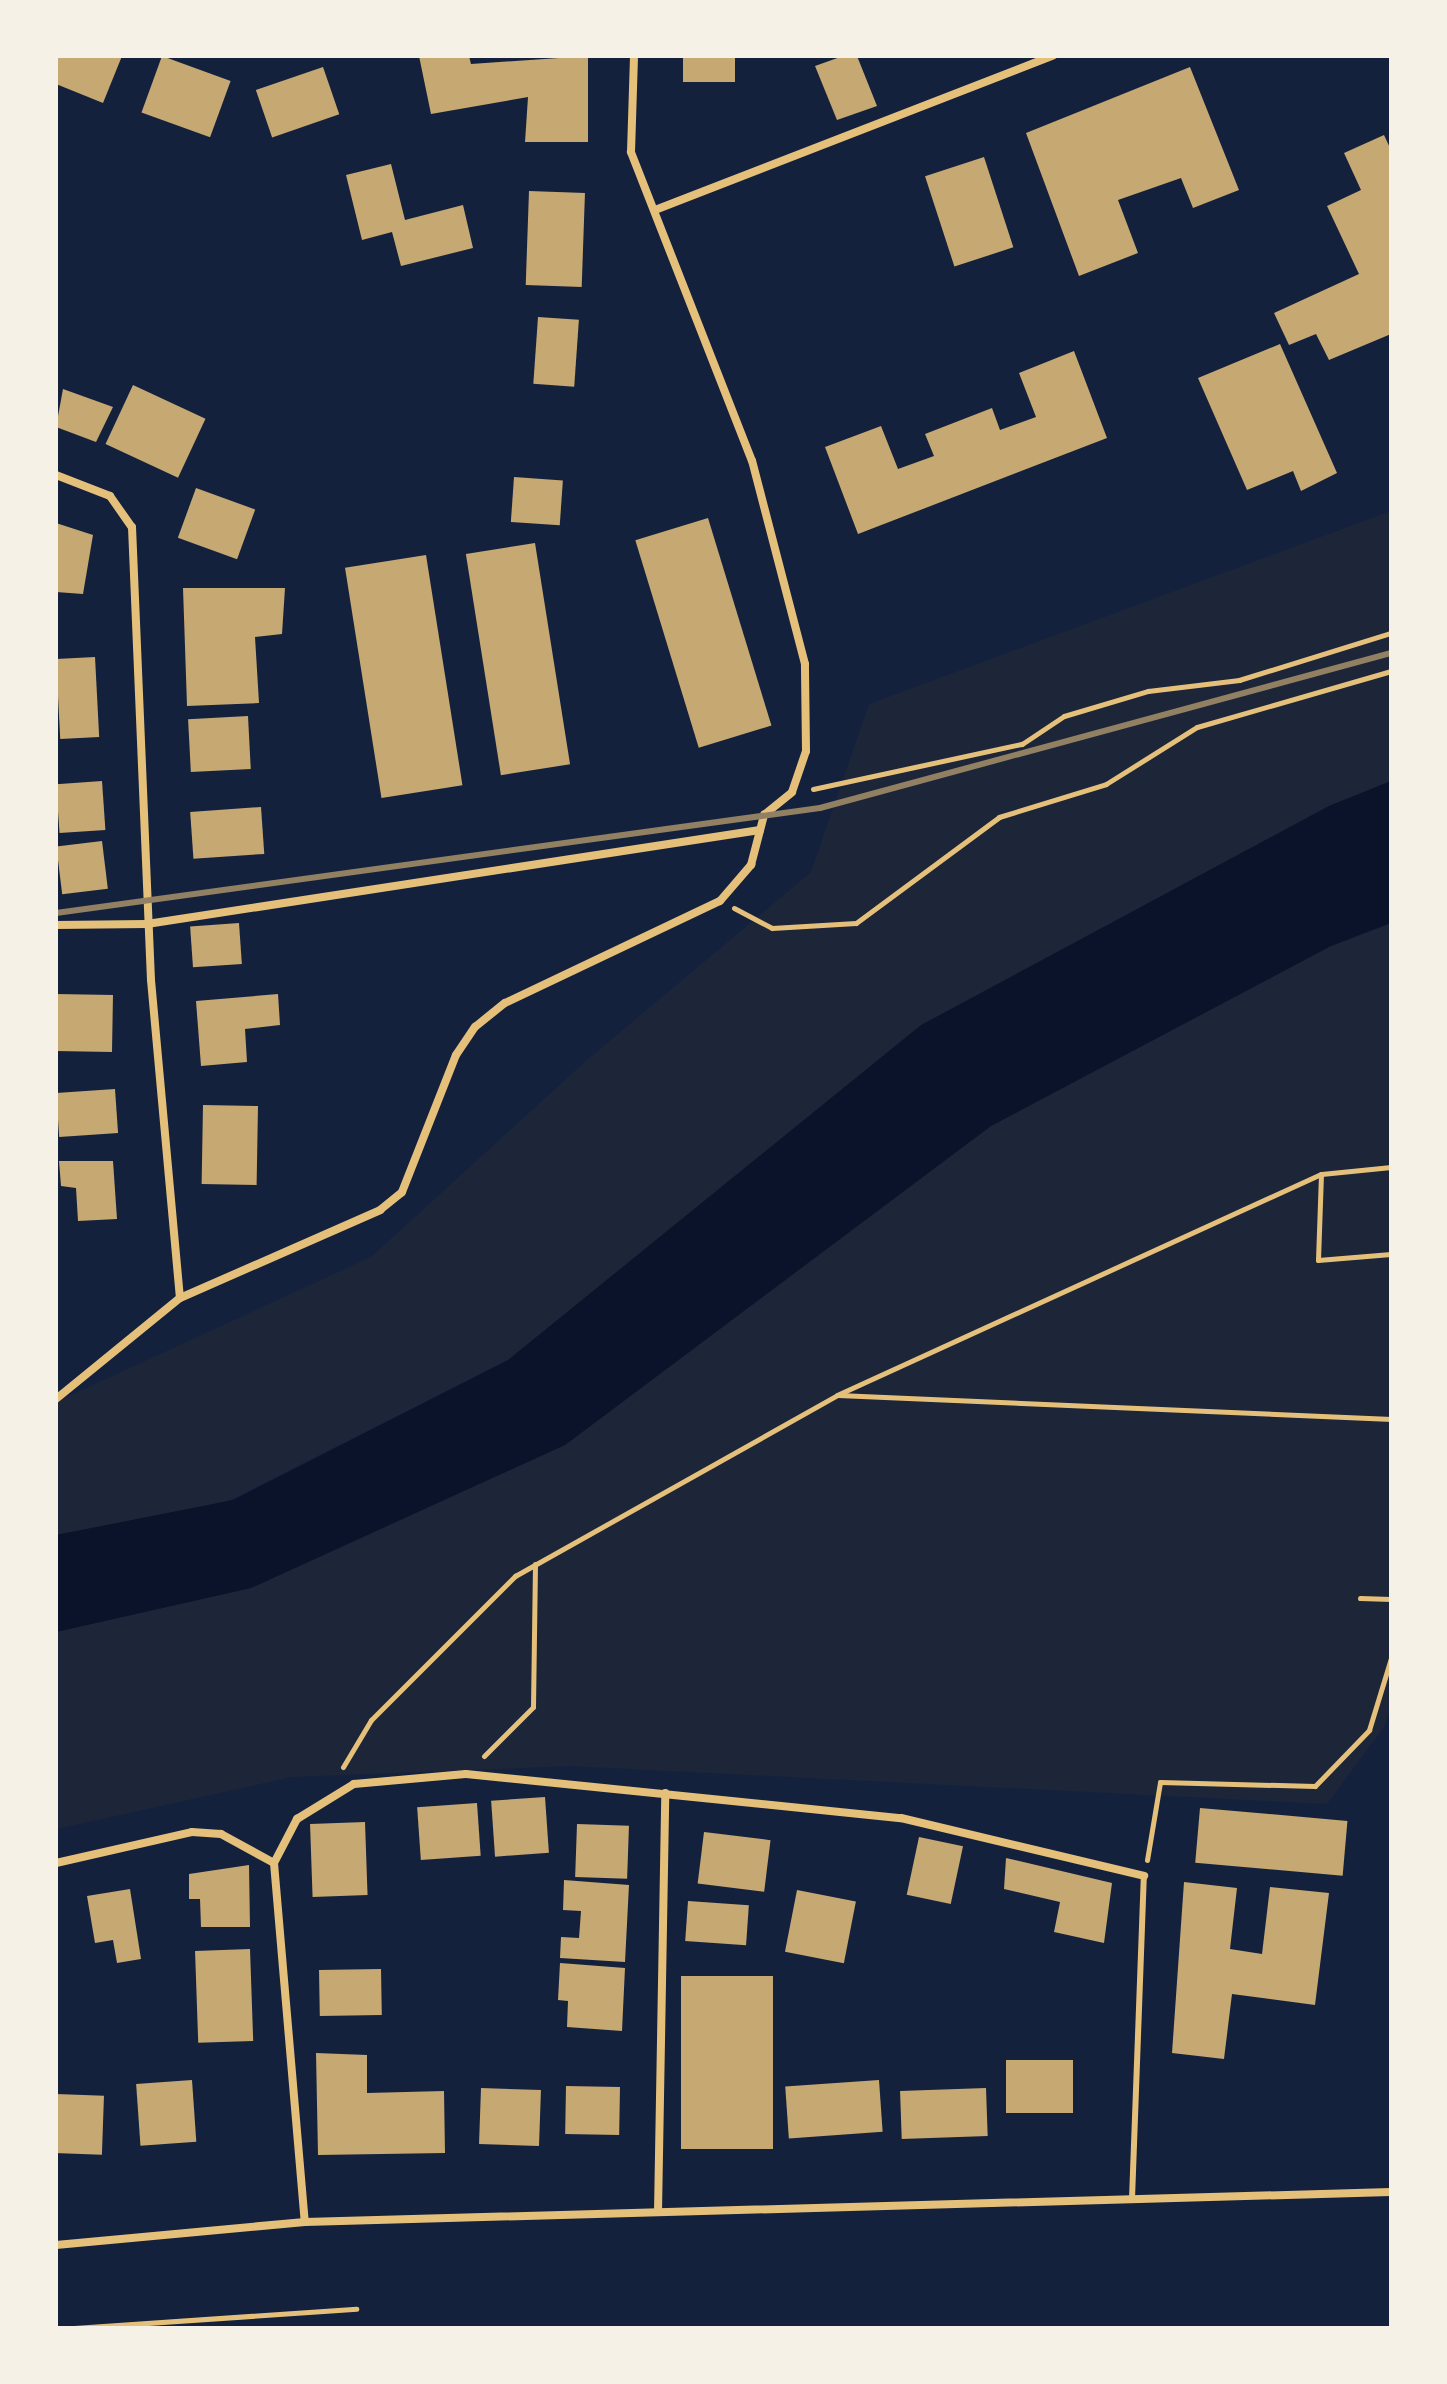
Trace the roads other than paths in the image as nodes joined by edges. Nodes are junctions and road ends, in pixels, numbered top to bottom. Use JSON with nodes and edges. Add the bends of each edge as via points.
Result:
{"nodes":[{"id":1,"x":634,"y":56,"type":"edge"},
{"id":2,"x":1053,"y":56,"type":"edge"},
{"id":3,"x":655,"y":210,"type":"junction"},
{"id":4,"x":56,"y":475,"type":"edge"},
{"id":5,"x":760,"y":830,"type":"junction"},
{"id":6,"x":147,"y":924,"type":"junction"},
{"id":7,"x":56,"y":925,"type":"edge"},
{"id":8,"x":180,"y":1298,"type":"junction"},
{"id":9,"x":56,"y":1399,"type":"edge"},
{"id":10,"x":665,"y":1793,"type":"junction"},
{"id":11,"x":56,"y":1863,"type":"edge"},
{"id":12,"x":274,"y":1863,"type":"junction"},
{"id":13,"x":1144,"y":1876,"type":"joint"},
{"id":14,"x":1391,"y":2192,"type":"edge"},
{"id":15,"x":1132,"y":2199,"type":"junction"},
{"id":16,"x":658,"y":2212,"type":"junction"},
{"id":17,"x":305,"y":2222,"type":"junction"},
{"id":18,"x":56,"y":2245,"type":"edge"}],
"edges":[{"from":1,"to":3,"type":"street","via":[[631,152]]},
{"from":2,"to":3,"type":"street"},
{"from":3,"to":5,"type":"street","via":[[752,461],[805,664],[806,751],[792,792],[764,815]]},
{"from":4,"to":6,"type":"street","via":[[110,496],[132,527]]},
{"from":5,"to":6,"type":"street"},
{"from":5,"to":8,"type":"street","via":[[751,865],[720,901],[505,1003],[475,1027],[456,1055],[418,1166],[380,1210]]},
{"from":6,"to":7,"type":"street"},
{"from":6,"to":8,"type":"street"},
{"from":8,"to":9,"type":"street"},
{"from":10,"to":12,"type":"street","via":[[466,1774],[354,1784],[297,1819]]},
{"from":10,"to":13,"type":"street","via":[[901,1818]]},
{"from":10,"to":16,"type":"street"},
{"from":11,"to":12,"type":"street","via":[[192,1832],[221,1834]]},
{"from":12,"to":17,"type":"street"},
{"from":13,"to":15,"type":"lane"},
{"from":14,"to":15,"type":"street"},
{"from":15,"to":16,"type":"street"},
{"from":16,"to":17,"type":"street"},
{"from":17,"to":18,"type":"street"}]}
